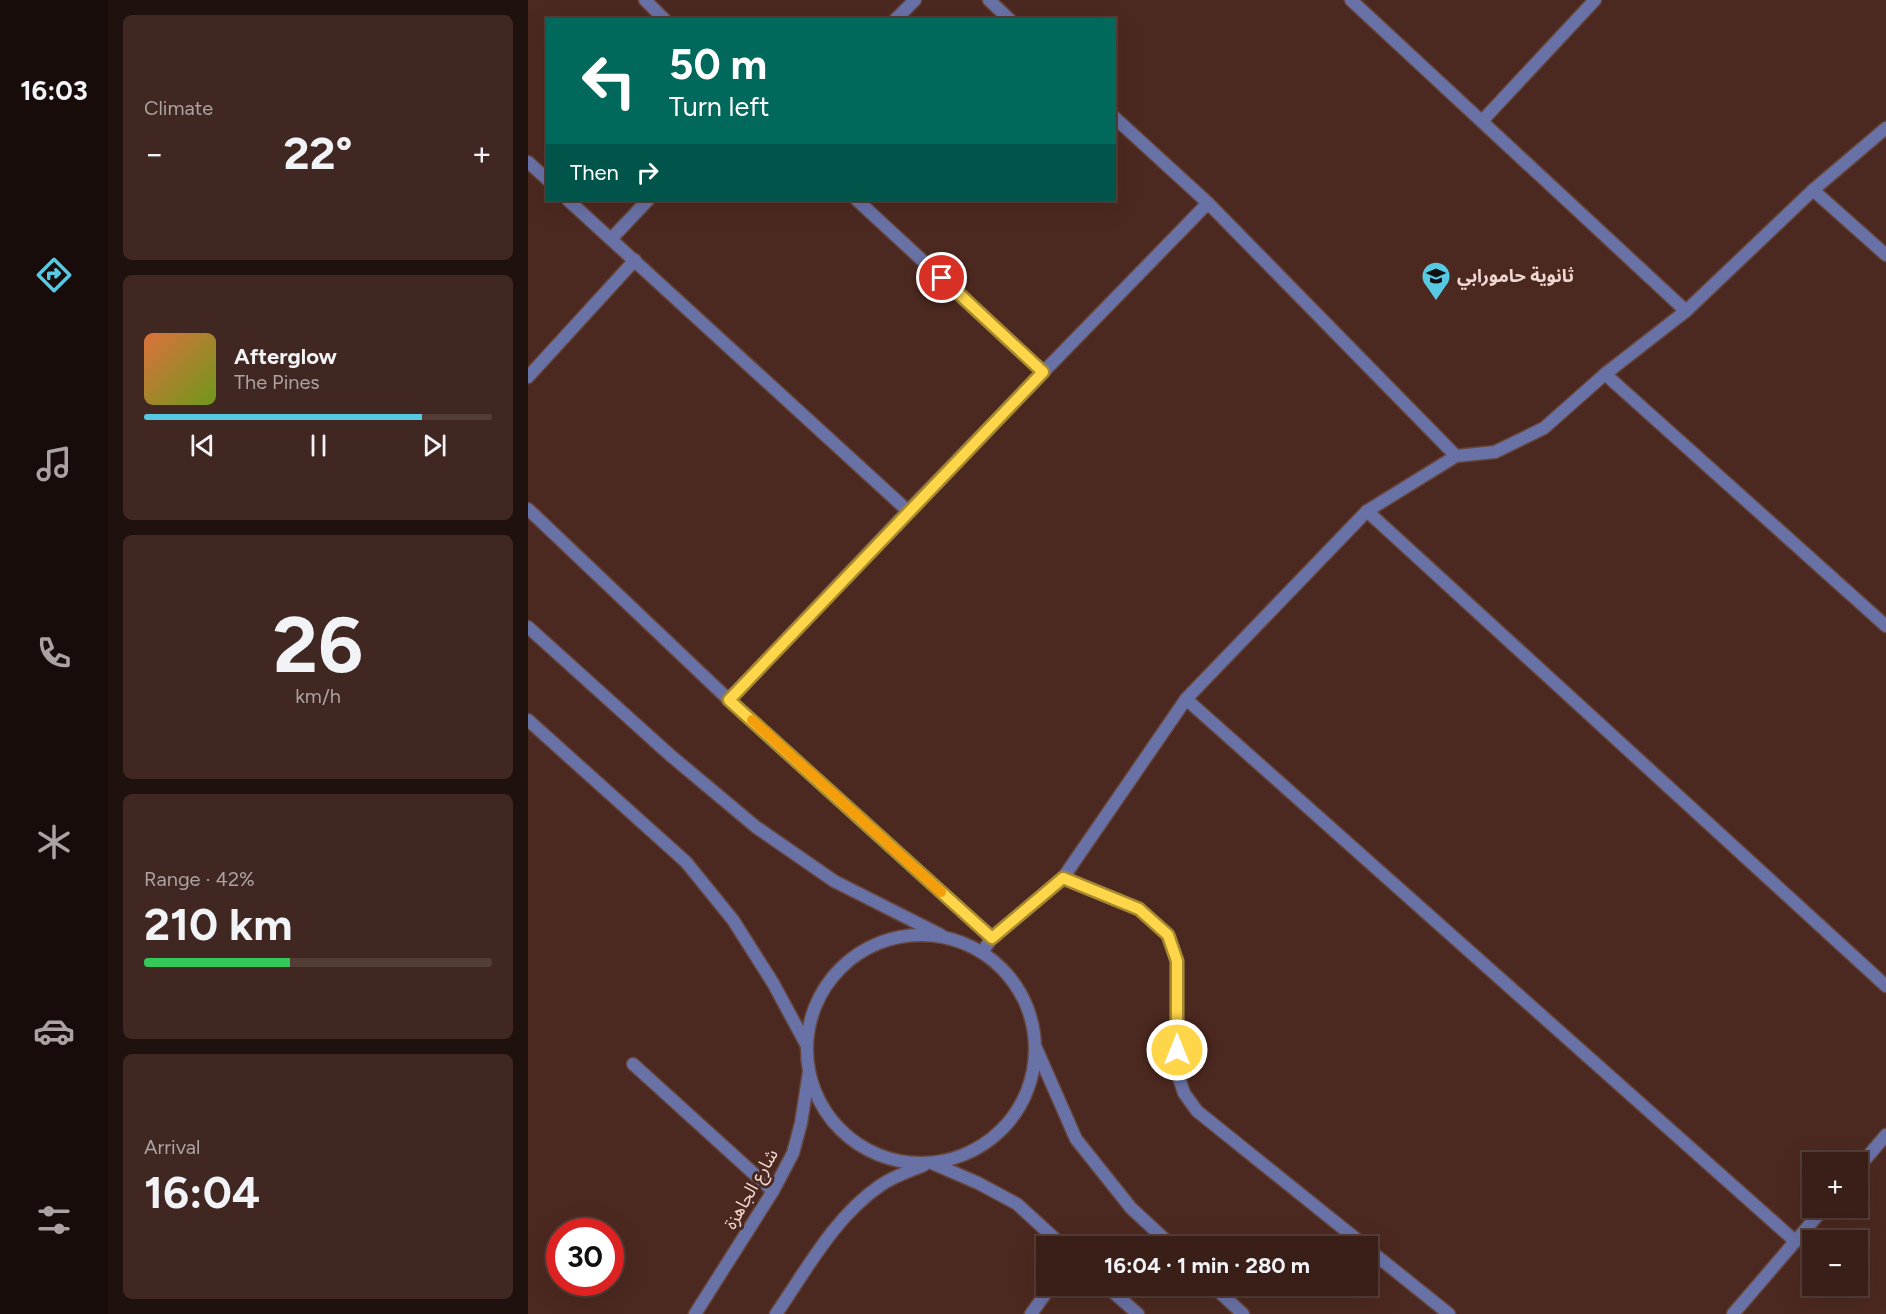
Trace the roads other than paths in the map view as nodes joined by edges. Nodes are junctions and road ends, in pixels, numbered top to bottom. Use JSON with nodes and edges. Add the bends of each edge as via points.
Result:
{"nodes":[{"id":1,"x":645,"y":0,"type":"edge"},
{"id":2,"x":915,"y":0,"type":"edge"},
{"id":3,"x":989,"y":0,"type":"edge"},
{"id":4,"x":1351,"y":0,"type":"edge"},
{"id":5,"x":1595,"y":0,"type":"edge"},
{"id":6,"x":663,"y":18,"type":"edge"},
{"id":7,"x":897,"y":18,"type":"edge"},
{"id":8,"x":1008,"y":18,"type":"edge"},
{"id":9,"x":1116,"y":119,"type":"edge"},
{"id":10,"x":1482,"y":121,"type":"junction"},
{"id":11,"x":1886,"y":128,"type":"edge"},
{"id":12,"x":528,"y":162,"type":"edge"},
{"id":13,"x":546,"y":178,"type":"edge"},
{"id":14,"x":1813,"y":190,"type":"junction"},
{"id":15,"x":569,"y":201,"type":"edge"},
{"id":16,"x":647,"y":201,"type":"edge"},
{"id":17,"x":858,"y":201,"type":"edge"},
{"id":18,"x":1208,"y":203,"type":"junction"},
{"id":19,"x":612,"y":239,"type":"junction"},
{"id":20,"x":1886,"y":255,"type":"edge"},
{"id":21,"x":635,"y":260,"type":"junction"},
{"id":22,"x":1686,"y":311,"type":"junction"},
{"id":23,"x":1043,"y":372,"type":"junction"},
{"id":24,"x":1605,"y":374,"type":"junction"},
{"id":25,"x":528,"y":377,"type":"edge"},
{"id":26,"x":1456,"y":456,"type":"junction"},
{"id":27,"x":528,"y":509,"type":"edge"},
{"id":28,"x":908,"y":511,"type":"junction"},
{"id":29,"x":1367,"y":511,"type":"junction"},
{"id":30,"x":1886,"y":626,"type":"edge"},
{"id":31,"x":528,"y":627,"type":"edge"},
{"id":32,"x":1186,"y":699,"type":"junction"},
{"id":33,"x":729,"y":700,"type":"junction"},
{"id":34,"x":528,"y":720,"type":"edge"},
{"id":35,"x":1063,"y":878,"type":"junction"},
{"id":36,"x":945,"y":937,"type":"junction"},
{"id":37,"x":992,"y":938,"type":"junction"},
{"id":38,"x":982,"y":952,"type":"junction"},
{"id":39,"x":1886,"y":986,"type":"edge"},
{"id":40,"x":806,"y":1044,"type":"junction"},
{"id":41,"x":1036,"y":1048,"type":"junction"},
{"id":42,"x":633,"y":1065,"type":"dead end"},
{"id":43,"x":809,"y":1071,"type":"junction"},
{"id":44,"x":1886,"y":1136,"type":"edge"},
{"id":45,"x":1868,"y":1156,"type":"edge"},
{"id":46,"x":929,"y":1164,"type":"junction"},
{"id":47,"x":773,"y":1191,"type":"junction"},
{"id":48,"x":1815,"y":1218,"type":"edge"},
{"id":49,"x":1052,"y":1236,"type":"edge"},
{"id":50,"x":1161,"y":1236,"type":"edge"},
{"id":51,"x":1352,"y":1236,"type":"edge"},
{"id":52,"x":1795,"y":1242,"type":"junction"},
{"id":53,"x":1378,"y":1257,"type":"edge"},
{"id":54,"x":1044,"y":1296,"type":"edge"},
{"id":55,"x":1117,"y":1296,"type":"edge"},
{"id":56,"x":1224,"y":1296,"type":"edge"},
{"id":57,"x":695,"y":1314,"type":"edge"},
{"id":58,"x":776,"y":1314,"type":"edge"},
{"id":59,"x":1031,"y":1314,"type":"edge"},
{"id":60,"x":1138,"y":1314,"type":"edge"},
{"id":61,"x":1243,"y":1314,"type":"edge"},
{"id":62,"x":1449,"y":1314,"type":"edge"},
{"id":63,"x":1733,"y":1314,"type":"edge"}],
"edges":[{"from":1,"to":6,"type":"street"},
{"from":2,"to":7,"type":"street"},
{"from":3,"to":8,"type":"street"},
{"from":4,"to":10,"type":"street"},
{"from":5,"to":10,"type":"street"},
{"from":9,"to":18,"type":"street"},
{"from":10,"to":22,"type":"street"},
{"from":11,"to":14,"type":"street"},
{"from":12,"to":13,"type":"street"},
{"from":14,"to":20,"type":"street"},
{"from":14,"to":22,"type":"street"},
{"from":15,"to":19,"type":"street"},
{"from":16,"to":19,"type":"street"},
{"from":17,"to":23,"type":"street"},
{"from":18,"to":23,"type":"street"},
{"from":18,"to":26,"type":"street"},
{"from":19,"to":21,"type":"street"},
{"from":21,"to":25,"type":"street"},
{"from":21,"to":28,"type":"street"},
{"from":22,"to":24,"type":"street"},
{"from":23,"to":28,"type":"street"},
{"from":24,"to":26,"type":"street","via":[[1544,428],[1495,452]]},
{"from":24,"to":30,"type":"street"},
{"from":26,"to":29,"type":"street"},
{"from":27,"to":33,"type":"street"},
{"from":28,"to":33,"type":"street"},
{"from":29,"to":32,"type":"street"},
{"from":29,"to":39,"type":"street"},
{"from":31,"to":36,"type":"street","via":[[756,827],[834,881]]},
{"from":32,"to":35,"type":"street"},
{"from":32,"to":52,"type":"street"},
{"from":33,"to":37,"type":"street"},
{"from":34,"to":40,"type":"street","via":[[686,862],[733,920]]},
{"from":35,"to":37,"type":"street"},
{"from":35,"to":51,"type":"street","via":[[1139,909],[1168,935],[1177,961],[1177,1072],[1184,1093],[1197,1111]]},
{"from":36,"to":38,"type":"street"},
{"from":36,"to":40,"type":"street","via":[[905,935],[867,947],[836,972],[815,1005]]},
{"from":37,"to":38,"type":"street"},
{"from":38,"to":41,"type":"street","via":[[1010,977],[1029,1010]]},
{"from":40,"to":43,"type":"street"},
{"from":41,"to":46,"type":"street","via":[[1029,1089],[1007,1126],[974,1151]]},
{"from":41,"to":50,"type":"street","via":[[1076,1139],[1131,1208]]},
{"from":42,"to":47,"type":"street"},
{"from":43,"to":46,"type":"street","via":[[823,1109],[849,1139],[885,1159]]},
{"from":43,"to":47,"type":"street","name":"شارع الجاهزة","via":[[793,1153]]},
{"from":44,"to":45,"type":"street"},
{"from":46,"to":49,"type":"street","via":[[1017,1204]]},
{"from":46,"to":58,"type":"street","via":[[883,1184],[854,1205]]},
{"from":47,"to":57,"type":"street","name":"شارع الجاهزة"},
{"from":48,"to":52,"type":"street"},
{"from":52,"to":63,"type":"street"},
{"from":53,"to":62,"type":"street"},
{"from":54,"to":59,"type":"street"},
{"from":55,"to":60,"type":"street"},
{"from":56,"to":61,"type":"street"}]}
